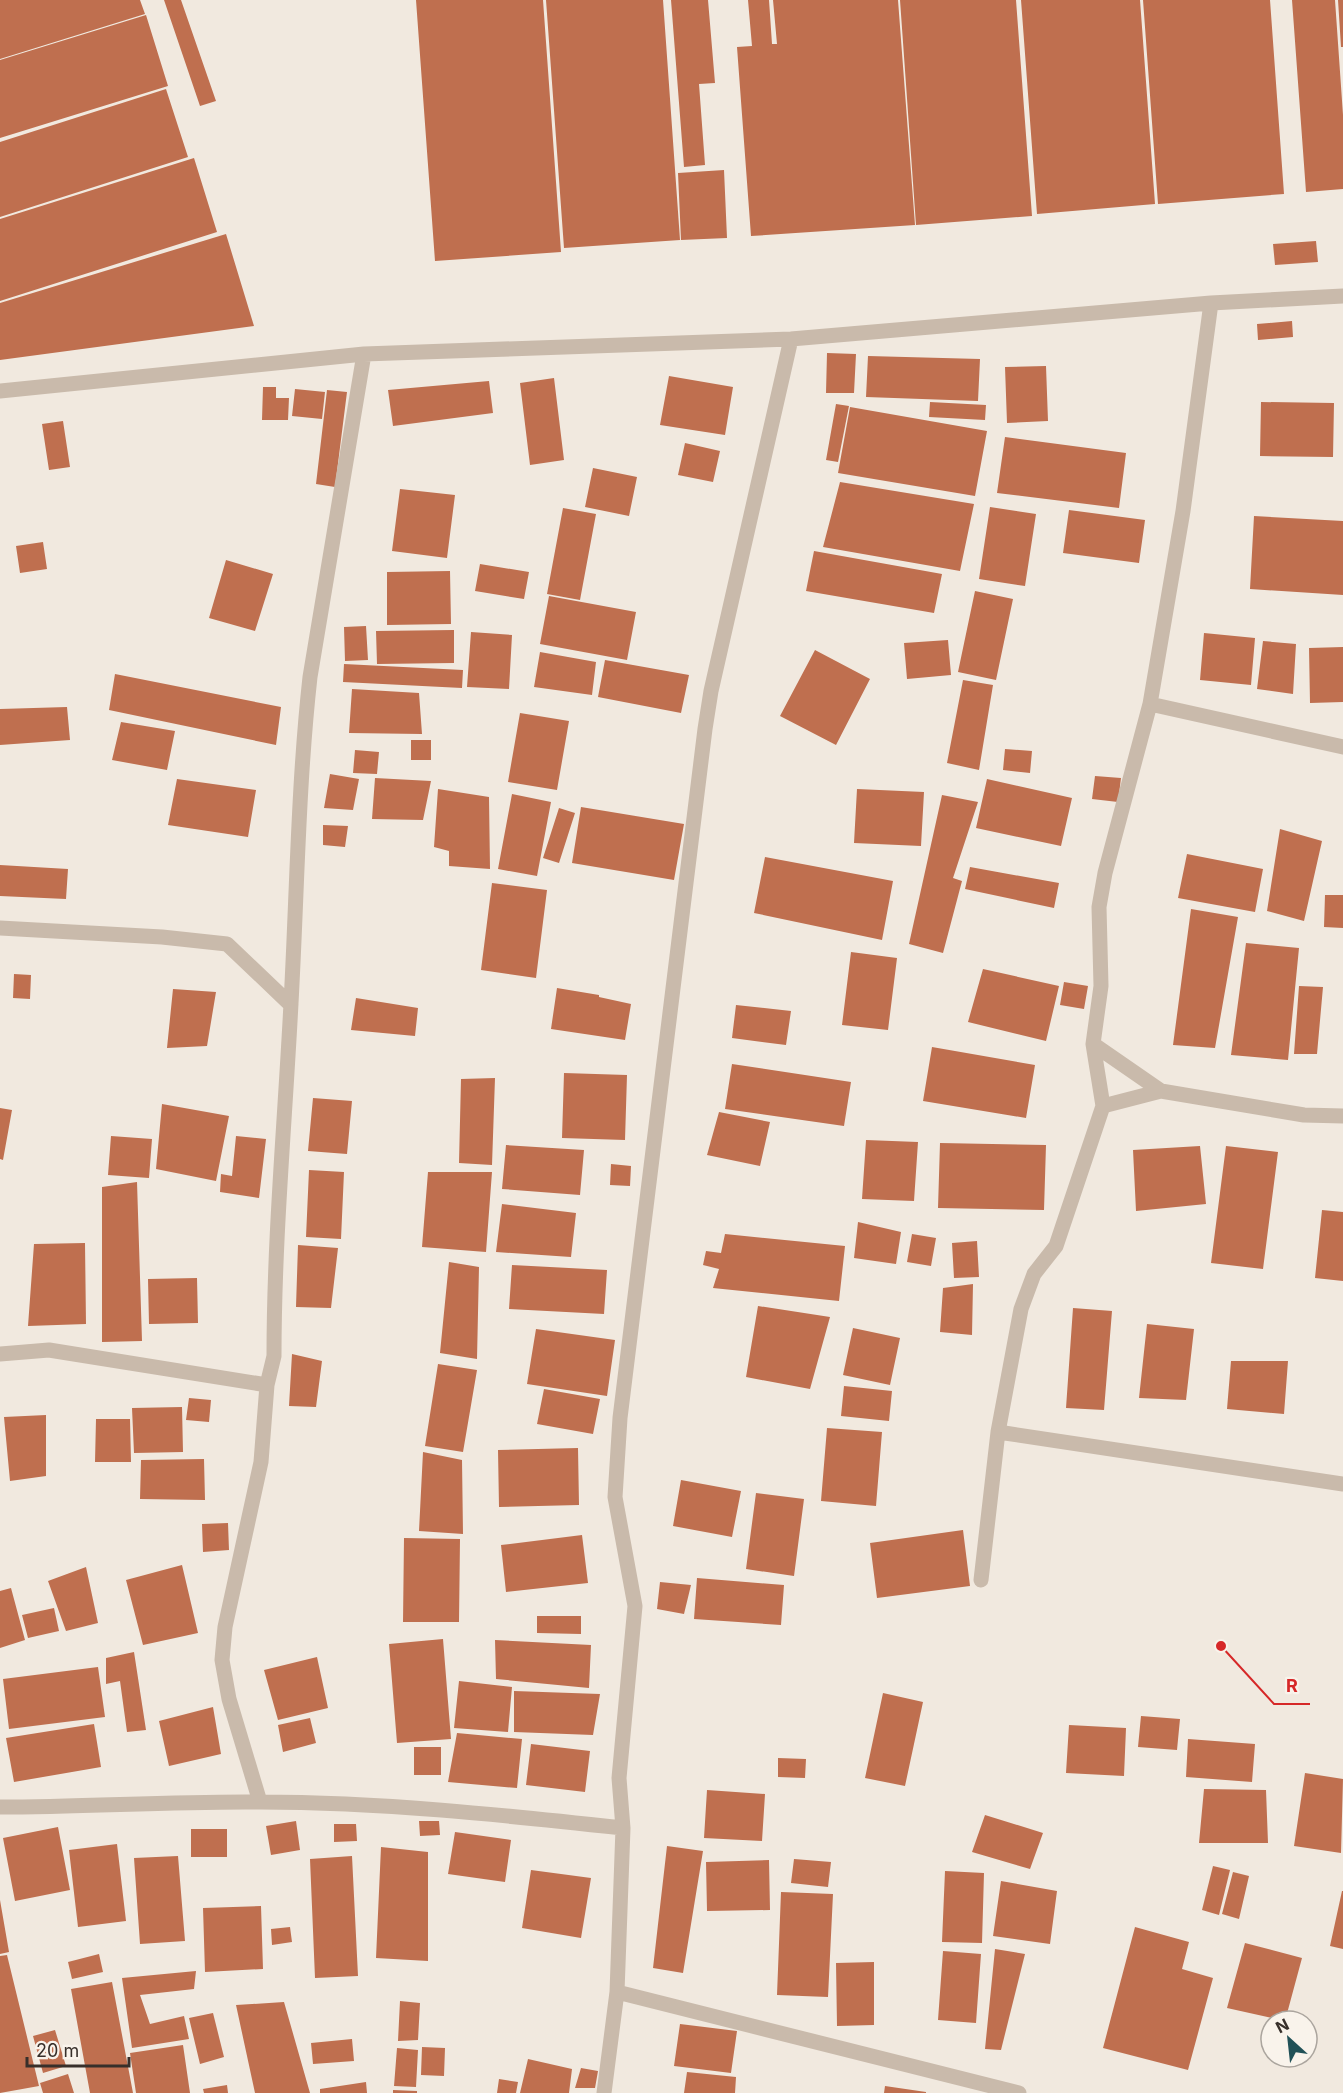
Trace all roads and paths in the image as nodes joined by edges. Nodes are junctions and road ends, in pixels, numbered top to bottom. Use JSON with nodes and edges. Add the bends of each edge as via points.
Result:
{"nodes":[{"id":1,"x":1343,"y":296,"type":"edge"},
{"id":2,"x":1210,"y":303,"type":"junction"},
{"id":3,"x":792,"y":339,"type":"junction"},
{"id":4,"x":364,"y":354,"type":"junction"},
{"id":5,"x":0,"y":391,"type":"edge"},
{"id":6,"x":1150,"y":704,"type":"junction"},
{"id":7,"x":1343,"y":747,"type":"edge"},
{"id":8,"x":0,"y":928,"type":"edge"},
{"id":9,"x":291,"y":1005,"type":"junction"},
{"id":10,"x":1093,"y":1044,"type":"junction"},
{"id":11,"x":1161,"y":1091,"type":"junction"},
{"id":12,"x":1103,"y":1106,"type":"junction"},
{"id":13,"x":1343,"y":1116,"type":"edge"},
{"id":14,"x":0,"y":1354,"type":"edge"},
{"id":15,"x":267,"y":1385,"type":"junction"},
{"id":16,"x":998,"y":1432,"type":"junction"},
{"id":17,"x":1343,"y":1484,"type":"edge"},
{"id":18,"x":981,"y":1580,"type":"dead end"},
{"id":19,"x":260,"y":1802,"type":"junction"},
{"id":20,"x":0,"y":1807,"type":"edge"},
{"id":21,"x":623,"y":1828,"type":"junction"},
{"id":22,"x":617,"y":1992,"type":"junction"},
{"id":23,"x":604,"y":2093,"type":"edge"},
{"id":24,"x":1019,"y":2093,"type":"edge"}],
"edges":[{"from":1,"to":2,"type":"street"},
{"from":2,"to":3,"type":"street"},
{"from":2,"to":6,"type":"street","via":[[1183,511]]},
{"from":3,"to":4,"type":"street"},
{"from":3,"to":21,"type":"street","via":[[711,691],[620,1418],[615,1497],[635,1606],[619,1778]]},
{"from":4,"to":5,"type":"street"},
{"from":4,"to":9,"type":"street","via":[[304,729]]},
{"from":6,"to":7,"type":"street"},
{"from":6,"to":10,"type":"street","via":[[1098,907],[1101,986]]},
{"from":8,"to":9,"type":"street","via":[[228,944]]},
{"from":9,"to":15,"type":"street","via":[[280,1160],[274,1356]]},
{"from":10,"to":11,"type":"street"},
{"from":10,"to":12,"type":"street"},
{"from":11,"to":12,"type":"street"},
{"from":11,"to":13,"type":"street","via":[[1304,1115]]},
{"from":12,"to":16,"type":"street","via":[[1056,1246],[1034,1274],[1021,1310]]},
{"from":14,"to":15,"type":"street","via":[[49,1350]]},
{"from":15,"to":19,"type":"street","via":[[261,1462],[225,1627],[222,1660],[229,1699]]},
{"from":16,"to":17,"type":"street"},
{"from":16,"to":18,"type":"street"},
{"from":19,"to":20,"type":"street"},
{"from":19,"to":21,"type":"street","via":[[472,1812]]},
{"from":21,"to":22,"type":"street"},
{"from":22,"to":23,"type":"street"},
{"from":22,"to":24,"type":"street"}]}
